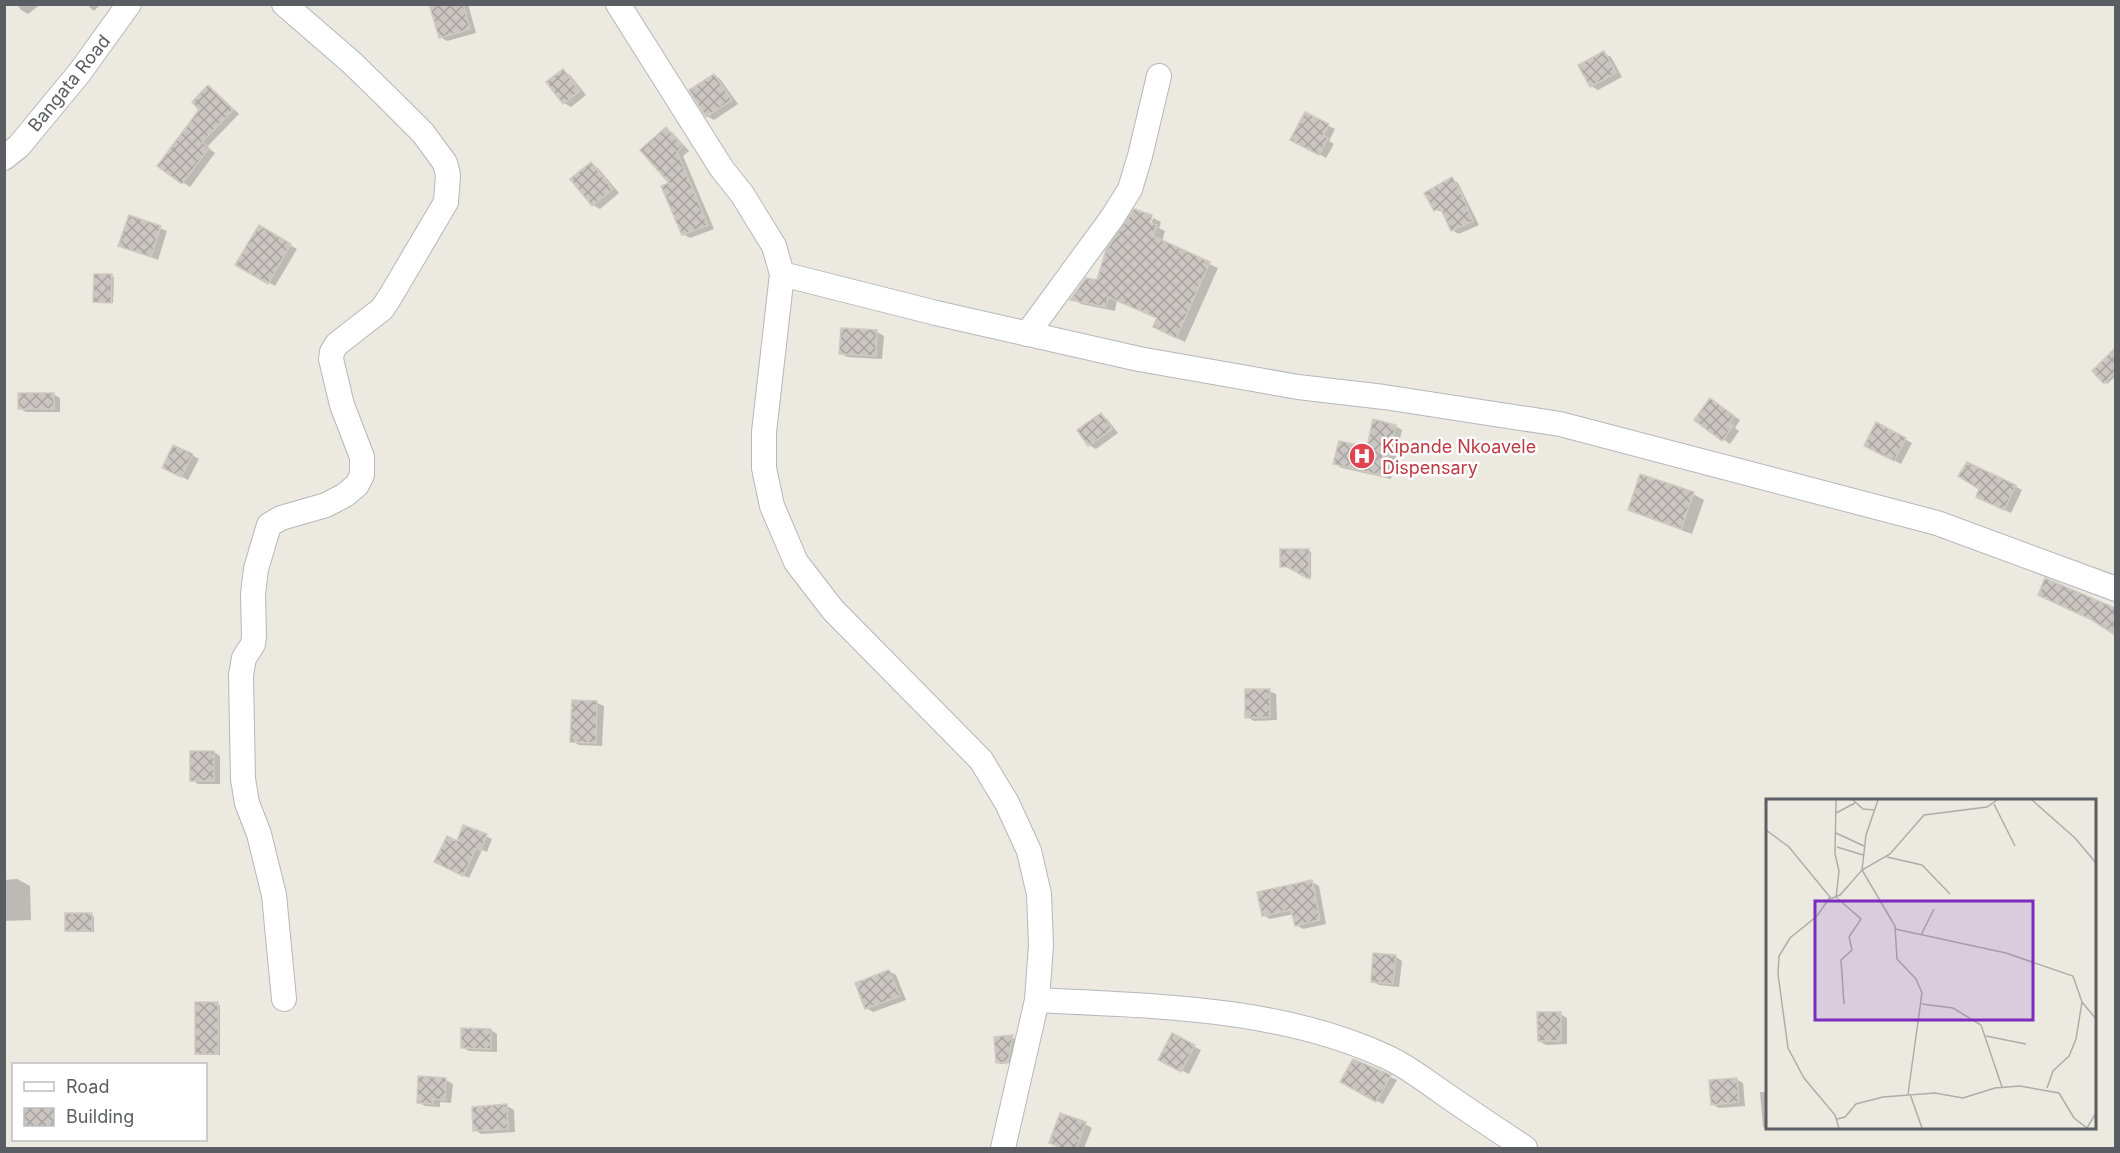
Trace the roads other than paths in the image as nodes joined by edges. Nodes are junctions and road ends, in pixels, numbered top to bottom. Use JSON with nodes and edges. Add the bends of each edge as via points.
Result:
{"nodes":[{"id":1,"x":129,"y":4,"type":"edge"},
{"id":2,"x":284,"y":4,"type":"edge"},
{"id":3,"x":618,"y":4,"type":"edge"},
{"id":4,"x":1159,"y":76,"type":"dead end"},
{"id":5,"x":4,"y":158,"type":"edge"},
{"id":6,"x":782,"y":274,"type":"junction"},
{"id":7,"x":1027,"y":334,"type":"junction"},
{"id":8,"x":2115,"y":589,"type":"edge"},
{"id":9,"x":284,"y":999,"type":"dead end"},
{"id":10,"x":1037,"y":1000,"type":"junction"},
{"id":11,"x":1003,"y":1149,"type":"edge"},
{"id":12,"x":1525,"y":1149,"type":"edge"}],
"edges":[{"from":1,"to":5,"type":"street","name":"Bangata Road","via":[[80,72],[19,146]]},
{"from":2,"to":9,"type":"street","via":[[416,126],[442,158],[448,175],[442,210],[390,297],[382,309],[332,352],[342,405],[362,457],[362,475],[357,485],[335,500],[269,525],[256,569],[255,636],[241,675],[243,779],[274,895]]},
{"from":3,"to":6,"type":"street","via":[[722,169],[761,222],[774,246]]},
{"from":4,"to":7,"type":"street","via":[[1130,189]]},
{"from":6,"to":7,"type":"street"},
{"from":6,"to":10,"type":"street","via":[[764,432],[764,468],[772,506],[796,562],[833,610],[981,760],[1007,803],[1029,851],[1039,894]]},
{"from":7,"to":8,"type":"street","via":[[1139,359],[1298,387],[1560,424],[1937,524]]},
{"from":10,"to":11,"type":"street"},
{"from":10,"to":12,"type":"street","via":[[1216,1012],[1339,1037],[1391,1058]]}]}
